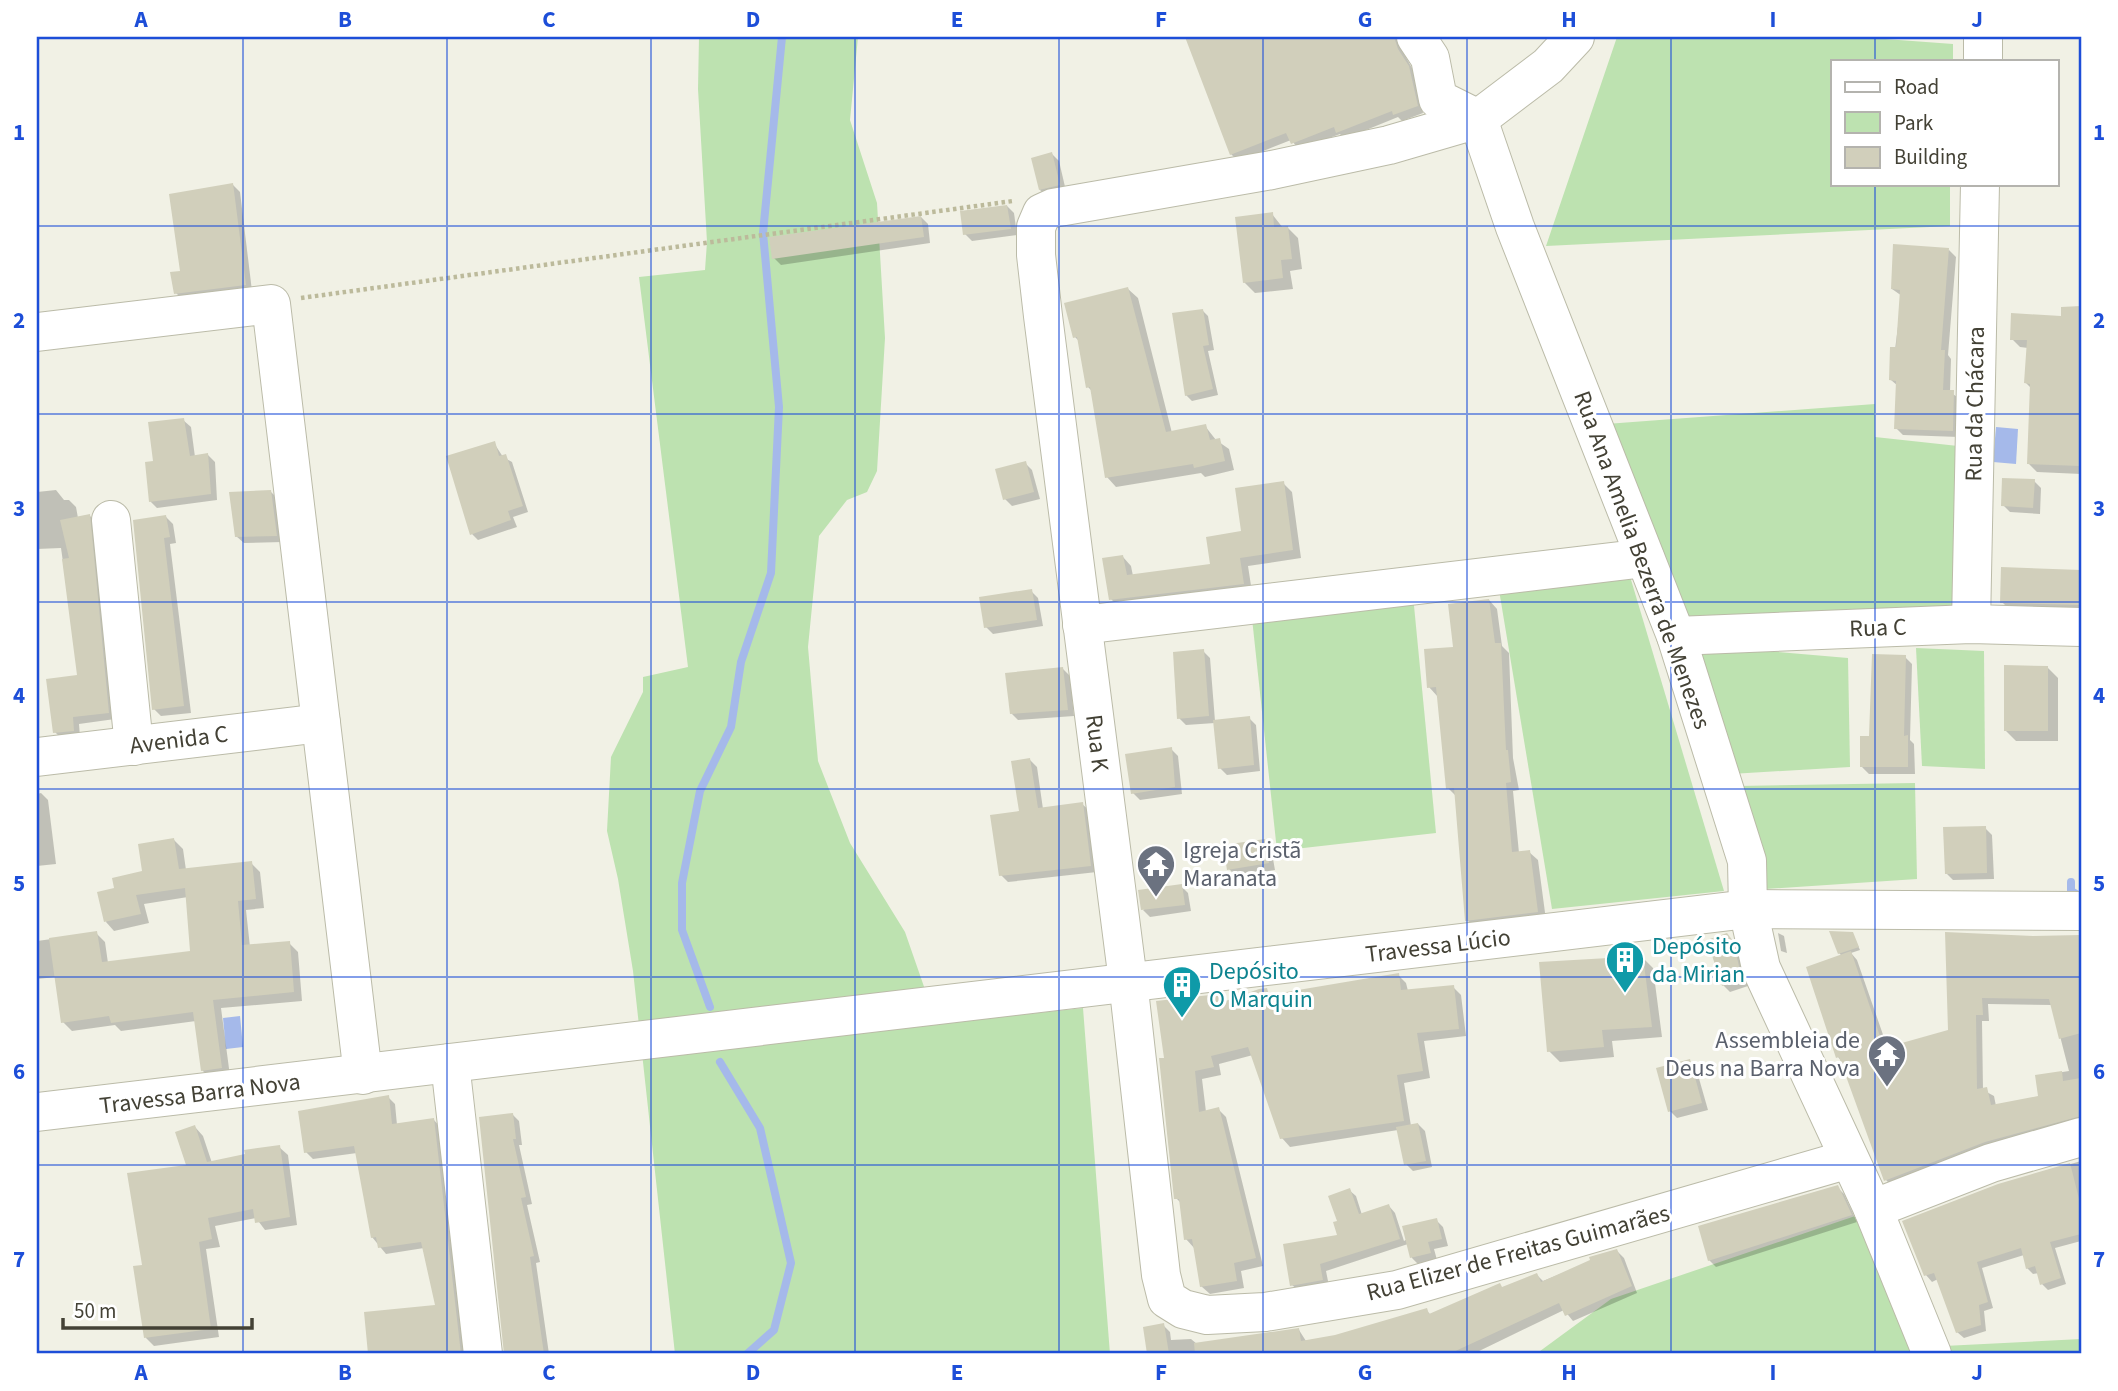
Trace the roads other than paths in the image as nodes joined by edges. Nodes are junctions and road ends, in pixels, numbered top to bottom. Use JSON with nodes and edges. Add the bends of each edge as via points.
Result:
{"nodes":[{"id":1,"x":1416,"y":37,"type":"edge"},
{"id":2,"x":1575,"y":37,"type":"edge"},
{"id":3,"x":1983,"y":37,"type":"edge"},
{"id":4,"x":1983,"y":60,"type":"edge"},
{"id":5,"x":1478,"y":119,"type":"junction"},
{"id":6,"x":1980,"y":186,"type":"edge"},
{"id":7,"x":37,"y":332,"type":"edge"},
{"id":8,"x":111,"y":520,"type":"dead end"},
{"id":9,"x":1645,"y":558,"type":"junction"},
{"id":10,"x":1971,"y":624,"type":"junction"},
{"id":11,"x":1082,"y":625,"type":"junction"},
{"id":12,"x":2081,"y":627,"type":"edge"},
{"id":13,"x":1676,"y":636,"type":"junction"},
{"id":14,"x":321,"y":723,"type":"junction"},
{"id":15,"x":134,"y":746,"type":"junction"},
{"id":16,"x":37,"y":757,"type":"edge"},
{"id":17,"x":1748,"y":909,"type":"junction"},
{"id":18,"x":2081,"y":911,"type":"edge"},
{"id":19,"x":1128,"y":981,"type":"junction"},
{"id":20,"x":450,"y":1063,"type":"junction"},
{"id":21,"x":363,"y":1075,"type":"junction"},
{"id":22,"x":37,"y":1112,"type":"edge"},
{"id":23,"x":2081,"y":1137,"type":"edge"},
{"id":24,"x":1849,"y":1159,"type":"junction"},
{"id":25,"x":1872,"y":1209,"type":"junction"},
{"id":26,"x":1161,"y":1275,"type":"joint"},
{"id":27,"x":483,"y":1354,"type":"edge"},
{"id":28,"x":1932,"y":1354,"type":"edge"}],
"edges":[{"from":1,"to":5,"type":"street","via":[[1430,58],[1438,99]]},
{"from":2,"to":5,"type":"street","via":[[1548,66]]},
{"from":3,"to":4,"type":"street"},
{"from":5,"to":9,"type":"street","name":"Rua Ana Amelia Bezerra de Menezes","via":[[1515,227]]},
{"from":5,"to":11,"type":"street","name":"Rua K","via":[[1389,145],[1042,213],[1036,227],[1035,255]]},
{"from":6,"to":10,"type":"street","name":"Rua da Chácara"},
{"from":7,"to":14,"type":"street","via":[[271,304]]},
{"from":8,"to":15,"type":"street"},
{"from":9,"to":11,"type":"street"},
{"from":9,"to":13,"type":"street","name":"Rua Ana Amelia Bezerra de Menezes"},
{"from":10,"to":12,"type":"street","name":"Rua C"},
{"from":10,"to":13,"type":"street","name":"Rua C"},
{"from":11,"to":19,"type":"street","name":"Rua K"},
{"from":13,"to":17,"type":"street","name":"Rua Ana Amelia Bezerra de Menezes","via":[[1746,861]]},
{"from":14,"to":15,"type":"street","name":"Avenida C"},
{"from":14,"to":21,"type":"street"},
{"from":15,"to":16,"type":"street","name":"Avenida C"},
{"from":17,"to":18,"type":"street","name":"Travessa Lúcio"},
{"from":17,"to":19,"type":"street","name":"Travessa Lúcio"},
{"from":17,"to":24,"type":"street","name":"Rua Ana Amelia Bezerra de Menezes","via":[[1761,968]]},
{"from":19,"to":20,"type":"street","name":"Travessa Lúcio"},
{"from":19,"to":26,"type":"street","name":"Rua K"},
{"from":20,"to":21,"type":"street","name":"Travessa Barra Nova"},
{"from":20,"to":27,"type":"street"},
{"from":21,"to":22,"type":"street","name":"Travessa Barra Nova"},
{"from":23,"to":25,"type":"street","via":[[1991,1163]]},
{"from":24,"to":25,"type":"street","name":"Rua Ana Amelia Bezerra de Menezes"},
{"from":24,"to":26,"type":"street","name":"Rua Elizer de Freitas Guimarães","via":[[1397,1290],[1265,1312],[1207,1315],[1167,1299]]},
{"from":25,"to":28,"type":"street","name":"Rua Ana Amelia Bezerra de Menezes"}]}
